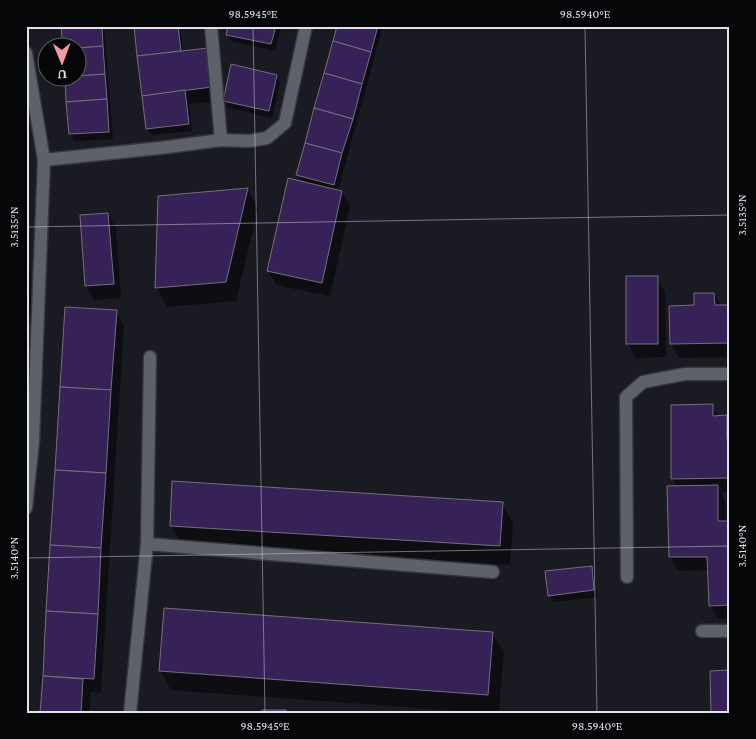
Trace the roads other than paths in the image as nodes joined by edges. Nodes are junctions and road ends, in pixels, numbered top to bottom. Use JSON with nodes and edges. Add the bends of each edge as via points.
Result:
{"nodes":[{"id":1,"x":210,"y":26,"type":"edge"},
{"id":2,"x":306,"y":26,"type":"edge"},
{"id":3,"x":26,"y":53,"type":"edge"},
{"id":4,"x":221,"y":140,"type":"junction"},
{"id":5,"x":44,"y":160,"type":"junction"},
{"id":6,"x":150,"y":357,"type":"dead end"},
{"id":7,"x":730,"y":374,"type":"edge"},
{"id":8,"x":26,"y":508,"type":"edge"},
{"id":9,"x":147,"y":544,"type":"junction"},
{"id":10,"x":493,"y":572,"type":"dead end"},
{"id":11,"x":627,"y":576,"type":"dead end"},
{"id":12,"x":730,"y":631,"type":"edge"},
{"id":13,"x":702,"y":632,"type":"dead end"},
{"id":14,"x":130,"y":713,"type":"edge"}],
"edges":[{"from":1,"to":4,"type":"street"},
{"from":2,"to":4,"type":"street","via":[[285,123],[267,138]]},
{"from":3,"to":5,"type":"street"},
{"from":4,"to":5,"type":"street"},
{"from":5,"to":8,"type":"street","via":[[33,441]]},
{"from":6,"to":9,"type":"street"},
{"from":7,"to":11,"type":"street","via":[[685,374],[643,382],[626,397]]},
{"from":9,"to":10,"type":"street"},
{"from":9,"to":14,"type":"street"},
{"from":12,"to":13,"type":"street"}]}
